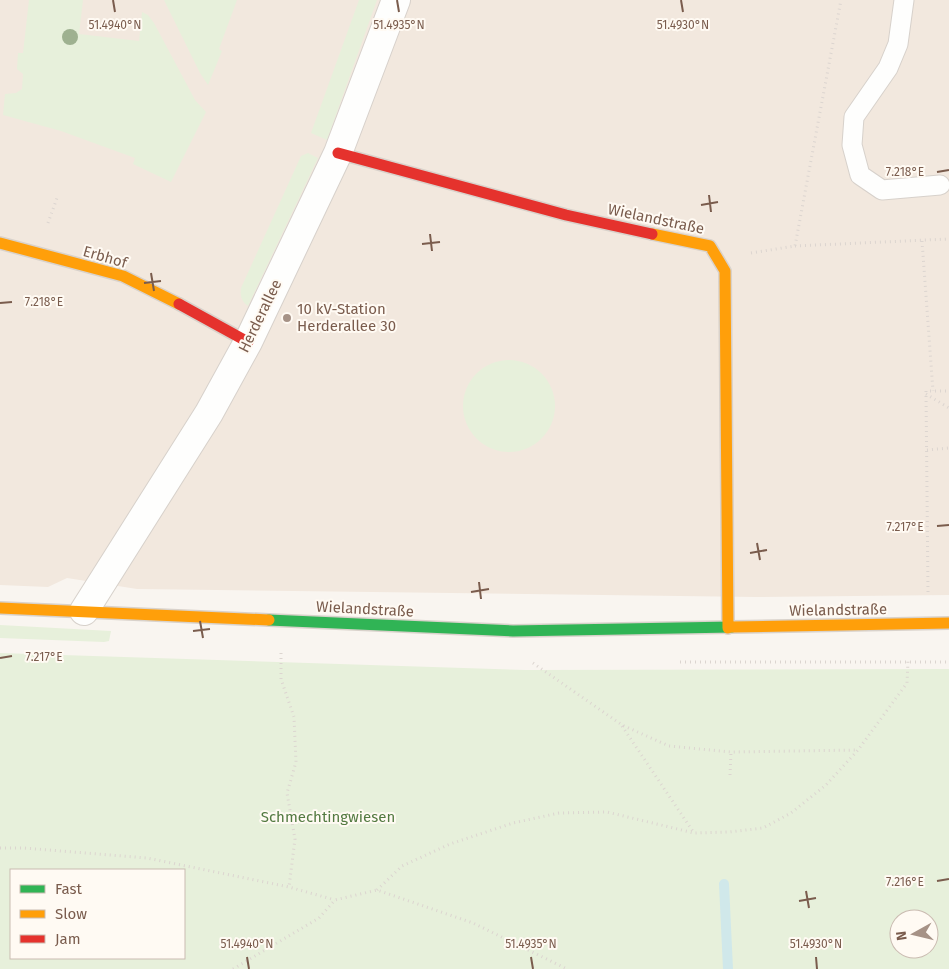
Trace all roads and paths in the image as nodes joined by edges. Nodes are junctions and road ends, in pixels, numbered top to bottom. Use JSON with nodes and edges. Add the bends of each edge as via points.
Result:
{"nodes":[{"id":1,"x":396,"y":0,"type":"edge"},
{"id":2,"x":841,"y":0,"type":"edge"},
{"id":3,"x":904,"y":0,"type":"edge"},
{"id":4,"x":338,"y":153,"type":"junction"},
{"id":5,"x":940,"y":185,"type":"dead end"},
{"id":6,"x":949,"y":239,"type":"edge"},
{"id":7,"x":922,"y":240,"type":"junction"},
{"id":8,"x":0,"y":244,"type":"edge"},
{"id":9,"x":795,"y":246,"type":"junction"},
{"id":10,"x":718,"y":257,"type":"junction"},
{"id":11,"x":248,"y":342,"type":"junction"},
{"id":12,"x":933,"y":391,"type":"junction"},
{"id":13,"x":949,"y":391,"type":"edge"},
{"id":14,"x":926,"y":394,"type":"junction"},
{"id":15,"x":949,"y":408,"type":"edge"},
{"id":16,"x":949,"y":448,"type":"edge"},
{"id":17,"x":927,"y":450,"type":"junction"},
{"id":18,"x":928,"y":593,"type":"dead end"},
{"id":19,"x":0,"y":608,"type":"edge"},
{"id":20,"x":84,"y":611,"type":"junction"},
{"id":21,"x":949,"y":623,"type":"edge"},
{"id":22,"x":728,"y":628,"type":"junction"},
{"id":23,"x":513,"y":631,"type":"junction"},
{"id":24,"x":281,"y":652,"type":"dead end"},
{"id":25,"x":908,"y":662,"type":"dead end"},
{"id":26,"x":622,"y":725,"type":"junction"},
{"id":27,"x":858,"y":750,"type":"junction"},
{"id":28,"x":731,"y":752,"type":"junction"},
{"id":29,"x":730,"y":775,"type":"dead end"},
{"id":30,"x":694,"y":833,"type":"junction"},
{"id":31,"x":0,"y":848,"type":"edge"},
{"id":32,"x":289,"y":887,"type":"junction"},
{"id":33,"x":377,"y":890,"type":"junction"},
{"id":34,"x":335,"y":900,"type":"junction"},
{"id":35,"x":233,"y":969,"type":"edge"},
{"id":36,"x":566,"y":969,"type":"edge"}],
"edges":[{"from":1,"to":4,"type":"street","name":"Herderallee"},
{"from":2,"to":9,"type":"path"},
{"from":3,"to":5,"type":"lane","via":[[898,44],[888,68],[854,117],[852,145],[860,176],[882,190]]},
{"from":4,"to":10,"type":"street","name":"Wielandstraße","via":[[566,215],[710,246]]},
{"from":4,"to":11,"type":"street","name":"Herderallee"},
{"from":6,"to":7,"type":"path"},
{"from":7,"to":9,"type":"path"},
{"from":7,"to":12,"type":"path"},
{"from":8,"to":11,"type":"street","name":"Erbhof","via":[[123,276]]},
{"from":9,"to":10,"type":"path"},
{"from":10,"to":22,"type":"street","via":[[725,271]]},
{"from":11,"to":20,"type":"street","name":"Herderallee","via":[[209,413]]},
{"from":12,"to":13,"type":"path"},
{"from":12,"to":14,"type":"path","via":[[926,391]]},
{"from":14,"to":15,"type":"path"},
{"from":14,"to":17,"type":"path"},
{"from":16,"to":17,"type":"path"},
{"from":17,"to":18,"type":"path"},
{"from":19,"to":20,"type":"street","name":"Wielandstraße"},
{"from":20,"to":23,"type":"street","name":"Wielandstraße"},
{"from":21,"to":22,"type":"street","name":"Wielandstraße"},
{"from":22,"to":23,"type":"street","name":"Wielandstraße"},
{"from":23,"to":26,"type":"path","via":[[532,662]]},
{"from":24,"to":32,"type":"path","via":[[280,679],[294,717],[296,762],[288,793],[295,839]]},
{"from":25,"to":27,"type":"path","via":[[907,683]]},
{"from":26,"to":28,"type":"path","via":[[669,746]]},
{"from":26,"to":30,"type":"path"},
{"from":27,"to":28,"type":"path"},
{"from":27,"to":30,"type":"path","via":[[826,785],[791,813],[763,828]]},
{"from":28,"to":29,"type":"path"},
{"from":30,"to":33,"type":"path","via":[[607,812],[559,813],[513,823],[450,844],[402,866]]},
{"from":31,"to":32,"type":"path","via":[[147,858]]},
{"from":32,"to":34,"type":"path"},
{"from":33,"to":34,"type":"path"},
{"from":33,"to":36,"type":"path","via":[[473,923]]},
{"from":34,"to":35,"type":"path","via":[[319,918]]}]}
